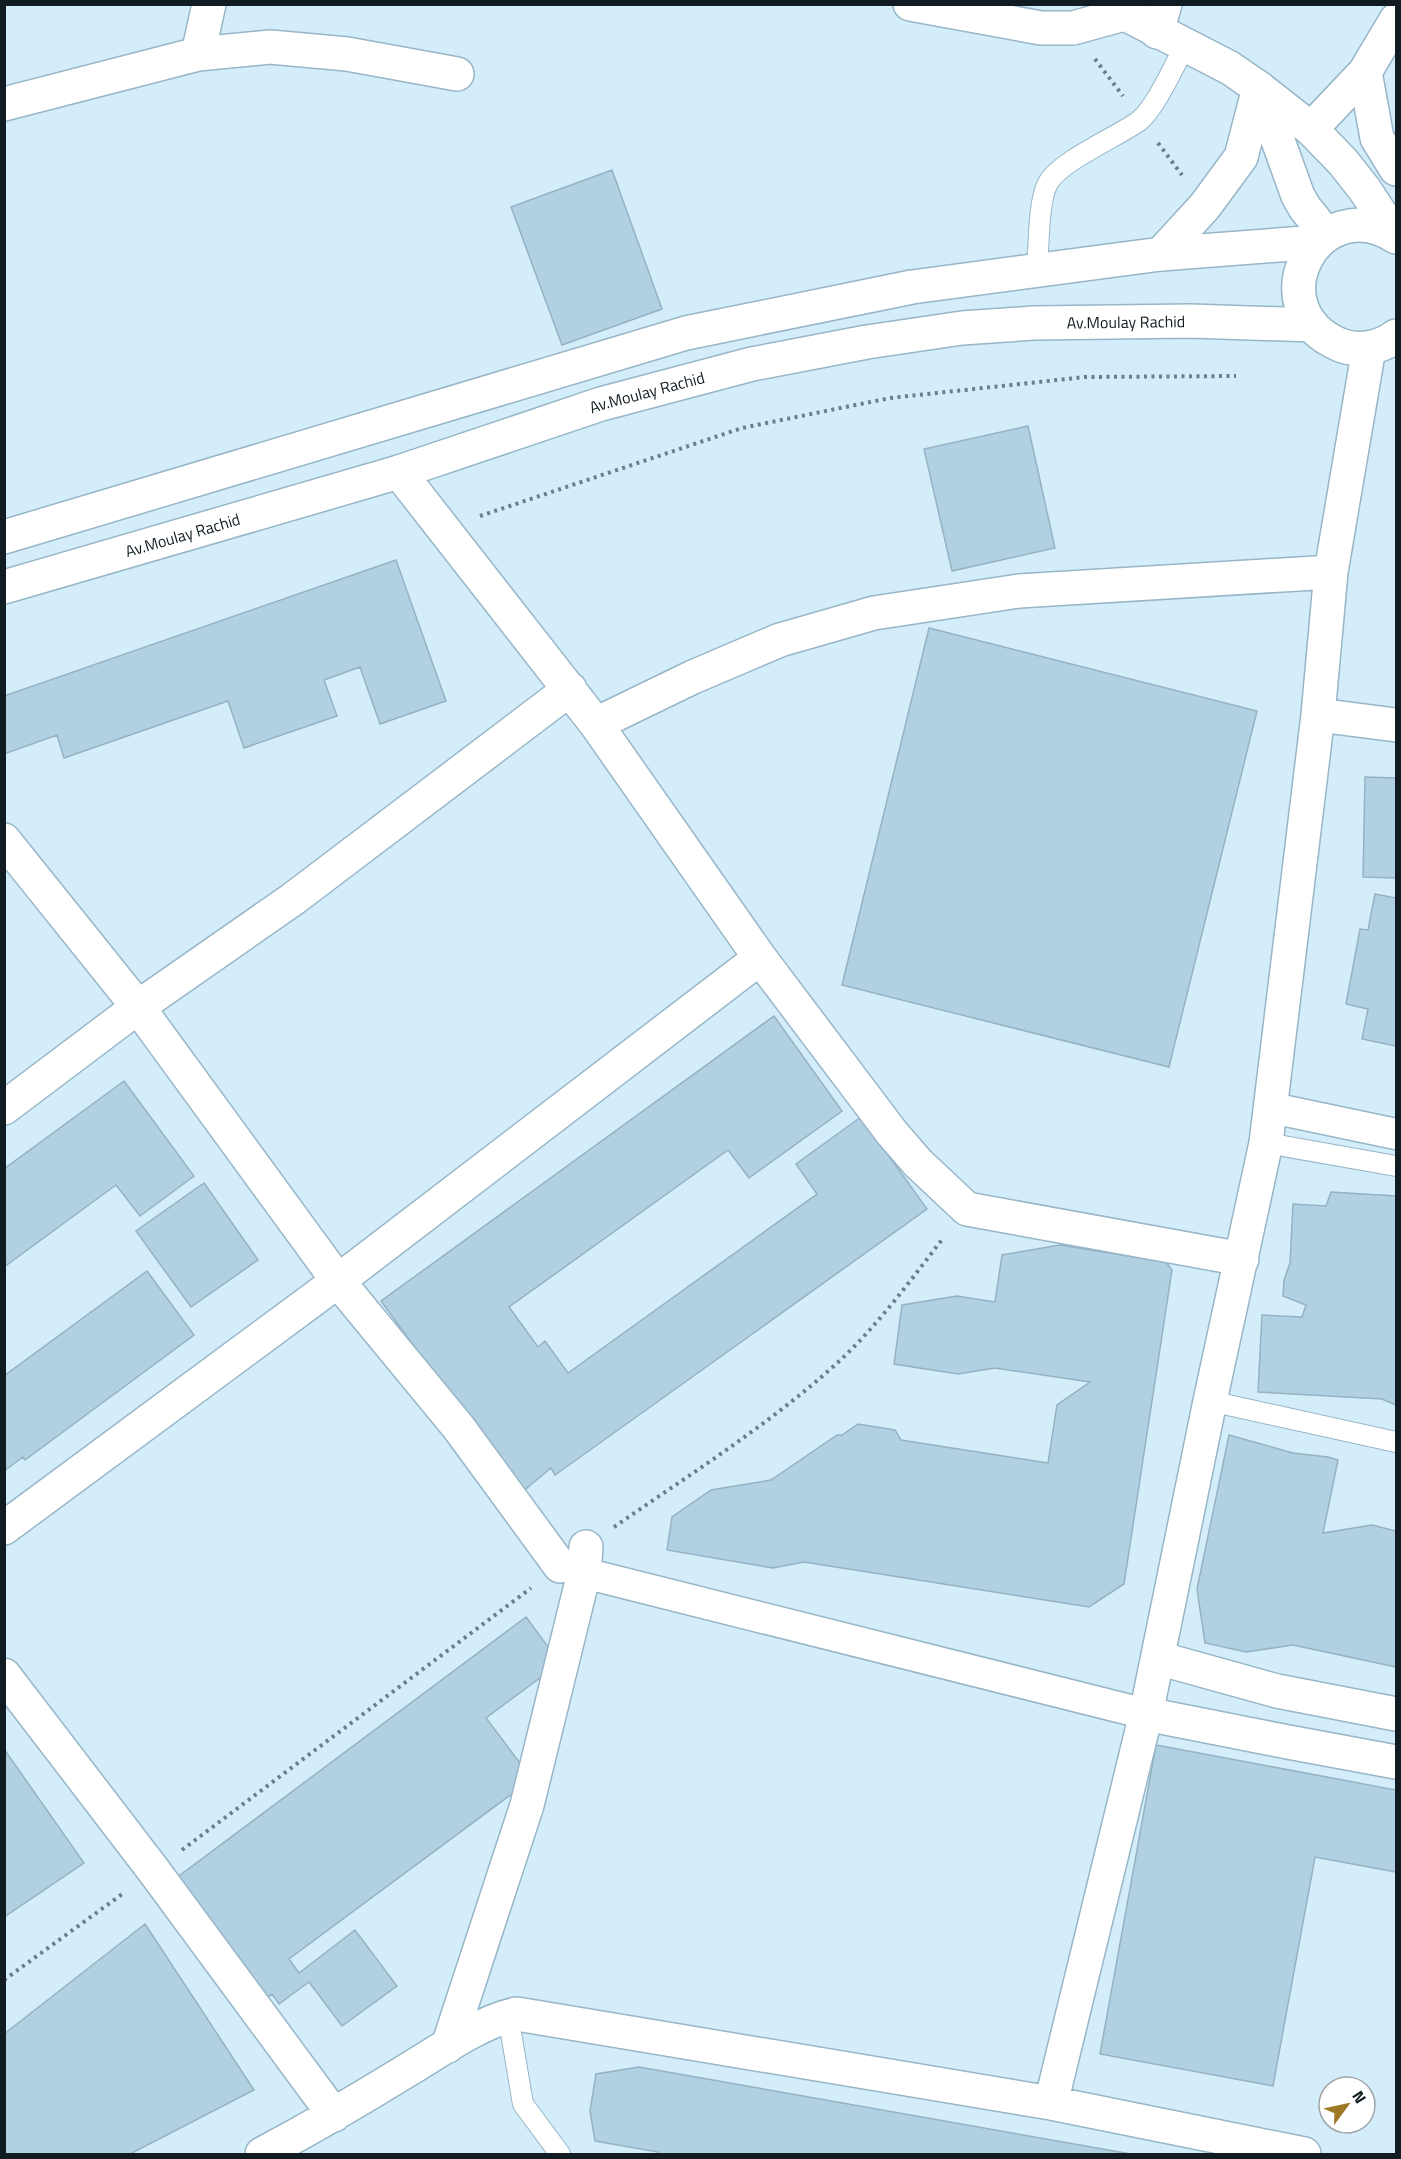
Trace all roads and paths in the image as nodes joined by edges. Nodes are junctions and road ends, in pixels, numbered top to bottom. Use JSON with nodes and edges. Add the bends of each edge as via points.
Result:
{"nodes":[{"id":1,"x":209,"y":4,"type":"edge"},
{"id":2,"x":910,"y":4,"type":"edge"},
{"id":3,"x":1115,"y":9,"type":"edge"},
{"id":4,"x":1396,"y":20,"type":"edge"},
{"id":5,"x":1169,"y":28,"type":"edge"},
{"id":6,"x":198,"y":54,"type":"junction"},
{"id":7,"x":1365,"y":72,"type":"junction"},
{"id":8,"x":457,"y":74,"type":"dead end"},
{"id":9,"x":1259,"y":88,"type":"junction"},
{"id":10,"x":4,"y":104,"type":"edge"},
{"id":11,"x":1311,"y":129,"type":"junction"},
{"id":12,"x":1396,"y":169,"type":"edge"},
{"id":13,"x":1396,"y":237,"type":"edge"},
{"id":14,"x":1322,"y":238,"type":"junction"},
{"id":15,"x":1161,"y":254,"type":"junction"},
{"id":16,"x":1037,"y":269,"type":"junction"},
{"id":17,"x":1312,"y":325,"type":"junction"},
{"id":18,"x":1383,"y":342,"type":"edge"},
{"id":19,"x":1236,"y":376,"type":"dead end"},
{"id":20,"x":399,"y":472,"type":"junction"},
{"id":21,"x":442,"y":528,"type":"junction"},
{"id":22,"x":4,"y":537,"type":"edge"},
{"id":23,"x":1331,"y":572,"type":"junction"},
{"id":24,"x":4,"y":587,"type":"edge"},
{"id":25,"x":570,"y":689,"type":"junction"},
{"id":26,"x":1318,"y":715,"type":"junction"},
{"id":27,"x":596,"y":724,"type":"junction"},
{"id":28,"x":1396,"y":725,"type":"edge"},
{"id":29,"x":4,"y":840,"type":"edge"},
{"id":30,"x":760,"y":958,"type":"junction"},
{"id":31,"x":138,"y":1006,"type":"junction"},
{"id":32,"x":4,"y":1108,"type":"edge"},
{"id":33,"x":1272,"y":1108,"type":"junction"},
{"id":34,"x":1396,"y":1134,"type":"edge"},
{"id":35,"x":1266,"y":1143,"type":"junction"},
{"id":36,"x":1396,"y":1166,"type":"edge"},
{"id":37,"x":967,"y":1209,"type":"junction"},
{"id":38,"x":1242,"y":1259,"type":"junction"},
{"id":39,"x":338,"y":1281,"type":"junction"},
{"id":40,"x":1209,"y":1401,"type":"junction"},
{"id":41,"x":1396,"y":1442,"type":"edge"},
{"id":42,"x":4,"y":1528,"type":"edge"},
{"id":43,"x":577,"y":1562,"type":"junction"},
{"id":44,"x":1158,"y":1658,"type":"junction"},
{"id":45,"x":4,"y":1675,"type":"edge"},
{"id":46,"x":1146,"y":1714,"type":"junction"},
{"id":47,"x":1396,"y":1714,"type":"edge"},
{"id":48,"x":1396,"y":1762,"type":"edge"},
{"id":49,"x":154,"y":1871,"type":"junction"},
{"id":50,"x":4,"y":1980,"type":"edge"},
{"id":51,"x":508,"y":2015,"type":"junction"},
{"id":52,"x":448,"y":2046,"type":"junction"},
{"id":53,"x":1051,"y":2103,"type":"junction"},
{"id":54,"x":334,"y":2115,"type":"junction"},
{"id":55,"x":1206,"y":2144,"type":"edge"},
{"id":56,"x":262,"y":2154,"type":"edge"},
{"id":57,"x":560,"y":2154,"type":"edge"},
{"id":58,"x":1304,"y":2154,"type":"edge"}],
"edges":[{"from":1,"to":6,"type":"street"},
{"from":2,"to":3,"type":"street","via":[[1041,28],[1073,28]]},
{"from":3,"to":5,"type":"street"},
{"from":4,"to":7,"type":"street"},
{"from":5,"to":9,"type":"street"},
{"from":5,"to":16,"type":"lane","via":[[1152,105],[1140,120],[1060,169],[1049,181],[1043,195]]},
{"from":6,"to":8,"type":"street","via":[[270,47],[347,54]]},
{"from":6,"to":10,"type":"street"},
{"from":7,"to":11,"type":"street"},
{"from":7,"to":12,"type":"street","via":[[1377,138]]},
{"from":9,"to":11,"type":"street"},
{"from":9,"to":14,"type":"street","via":[[1298,196]]},
{"from":9,"to":15,"type":"street","via":[[1241,157],[1205,206]]},
{"from":11,"to":13,"type":"street","via":[[1350,171]]},
{"from":13,"to":14,"type":"street","via":[[1362,225],[1345,226]]},
{"from":14,"to":15,"type":"street"},
{"from":14,"to":17,"type":"street","via":[[1299,273],[1302,310]]},
{"from":15,"to":16,"type":"street"},
{"from":16,"to":22,"type":"street","via":[[912,287],[686,333]]},
{"from":17,"to":18,"type":"street","via":[[1347,348]]},
{"from":17,"to":20,"type":"street","name":"Av.Moulay Rachid","via":[[1034,322],[867,342],[752,364],[601,404]]},
{"from":18,"to":23,"type":"street"},
{"from":19,"to":21,"type":"path","via":[[1085,377],[890,398],[742,428]]},
{"from":20,"to":21,"type":"street"},
{"from":20,"to":24,"type":"street","name":"Av.Moulay Rachid"},
{"from":21,"to":25,"type":"street"},
{"from":23,"to":26,"type":"street"},
{"from":23,"to":27,"type":"street","via":[[1019,591],[874,613],[780,640]]},
{"from":25,"to":27,"type":"street"},
{"from":25,"to":31,"type":"street","via":[[293,899]]},
{"from":26,"to":28,"type":"street"},
{"from":26,"to":33,"type":"street"},
{"from":27,"to":30,"type":"street"},
{"from":29,"to":31,"type":"street"},
{"from":30,"to":37,"type":"street","via":[[892,1133]]},
{"from":30,"to":39,"type":"street"},
{"from":31,"to":32,"type":"street"},
{"from":31,"to":39,"type":"street"},
{"from":33,"to":34,"type":"street"},
{"from":33,"to":35,"type":"street"},
{"from":35,"to":36,"type":"lane"},
{"from":35,"to":38,"type":"street"},
{"from":37,"to":38,"type":"street"},
{"from":37,"to":43,"type":"path","via":[[878,1321],[836,1364],[770,1419]]},
{"from":38,"to":40,"type":"street"},
{"from":39,"to":42,"type":"street"},
{"from":39,"to":43,"type":"street","via":[[459,1428]]},
{"from":40,"to":41,"type":"lane"},
{"from":40,"to":44,"type":"street"},
{"from":43,"to":46,"type":"street"},
{"from":43,"to":49,"type":"path"},
{"from":43,"to":52,"type":"street","via":[[527,1805]]},
{"from":44,"to":46,"type":"street"},
{"from":44,"to":47,"type":"street","via":[[1277,1691]]},
{"from":45,"to":49,"type":"street"},
{"from":46,"to":48,"type":"street"},
{"from":46,"to":53,"type":"street"},
{"from":49,"to":50,"type":"path"},
{"from":49,"to":54,"type":"street"},
{"from":51,"to":52,"type":"street"},
{"from":51,"to":53,"type":"street"},
{"from":51,"to":57,"type":"lane","via":[[523,2104]]},
{"from":52,"to":54,"type":"street"},
{"from":53,"to":55,"type":"street"},
{"from":54,"to":56,"type":"street"},
{"from":55,"to":58,"type":"street"}]}
